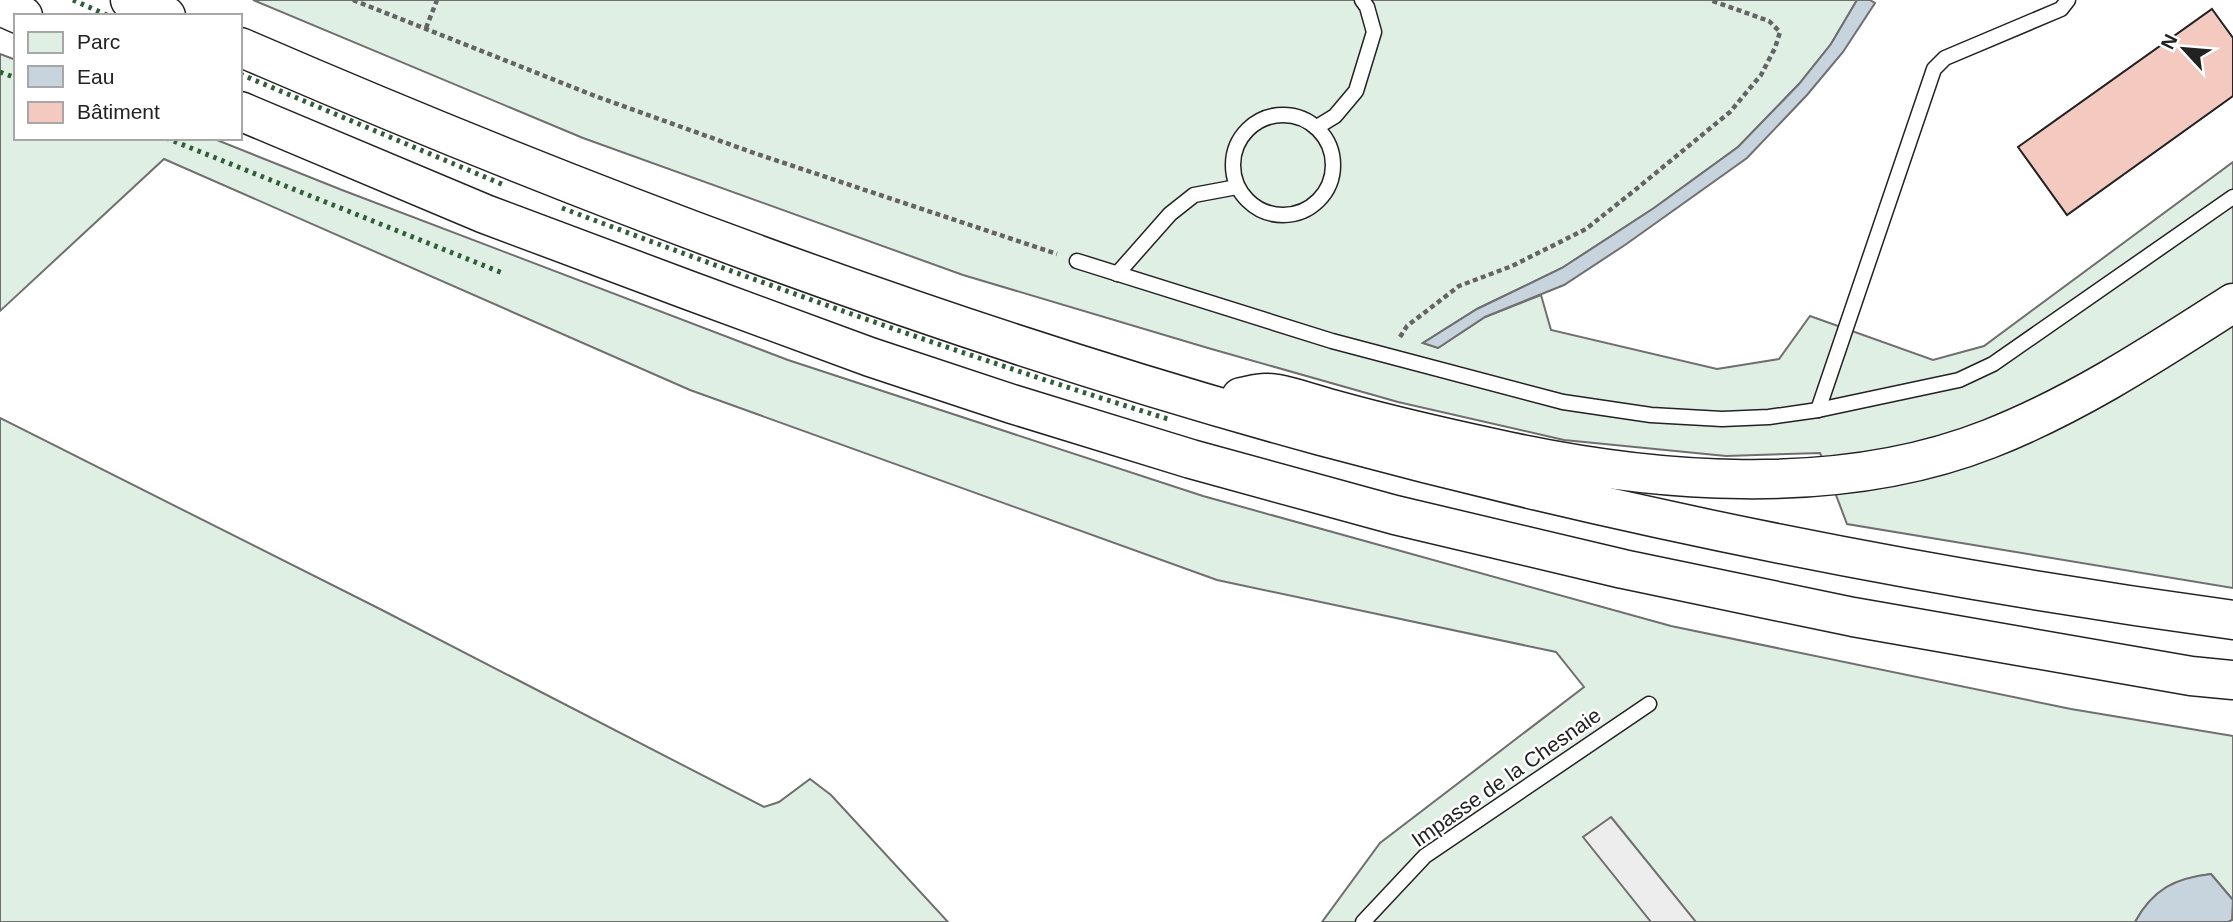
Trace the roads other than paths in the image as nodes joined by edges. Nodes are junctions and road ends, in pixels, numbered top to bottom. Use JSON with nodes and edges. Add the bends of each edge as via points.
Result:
{"nodes":[{"id":1,"x":130,"y":0,"type":"edge"},
{"id":2,"x":1362,"y":0,"type":"edge"},
{"id":3,"x":2068,"y":0,"type":"edge"},
{"id":4,"x":0,"y":6,"type":"edge"},
{"id":5,"x":18,"y":14,"type":"edge"},
{"id":6,"x":162,"y":14,"type":"edge"},
{"id":7,"x":242,"y":48,"type":"edge"},
{"id":8,"x":242,"y":112,"type":"edge"},
{"id":9,"x":1317,"y":127,"type":"junction"},
{"id":10,"x":1237,"y":187,"type":"junction"},
{"id":11,"x":2233,"y":197,"type":"edge"},
{"id":12,"x":1077,"y":261,"type":"road end"},
{"id":13,"x":1117,"y":274,"type":"junction"},
{"id":14,"x":2233,"y":303,"type":"edge"},
{"id":15,"x":1208,"y":402,"type":"junction"},
{"id":16,"x":1818,"y":410,"type":"junction"},
{"id":17,"x":2233,"y":620,"type":"edge"},
{"id":18,"x":2191,"y":676,"type":"junction"},
{"id":19,"x":2233,"y":680,"type":"edge"},
{"id":20,"x":2233,"y":702,"type":"edge"},
{"id":21,"x":1649,"y":704,"type":"dead end"},
{"id":22,"x":1363,"y":922,"type":"edge"}],
"edges":[{"from":1,"to":6,"type":"highway"},
{"from":2,"to":9,"type":"lane","via":[[1374,32],[1356,91],[1335,116]]},
{"from":3,"to":16,"type":"lane","via":[[2061,9],[1945,58],[1934,69]]},
{"from":4,"to":5,"type":"highway"},
{"from":7,"to":15,"type":"highway","via":[[723,242],[1016,344]]},
{"from":8,"to":18,"type":"highway","via":[[485,214],[740,309],[1012,404],[1205,463],[1395,515],[1636,571],[1853,617]]},
{"from":9,"to":10,"type":"lane","via":[[1286,114],[1253,124],[1240,136],[1233,152]]},
{"from":9,"to":10,"type":"lane","via":[[1333,156],[1333,172],[1319,200],[1298,212],[1275,215],[1259,210]]},
{"from":10,"to":13,"type":"lane","via":[[1194,195],[1170,214]]},
{"from":11,"to":16,"type":"lane","via":[[1993,363],[1959,380]]},
{"from":12,"to":13,"type":"lane"},
{"from":13,"to":16,"type":"lane","via":[[1332,341],[1563,402],[1651,415],[1722,419]]},
{"from":14,"to":15,"type":"highway","via":[[2068,403],[1988,440],[1915,463],[1819,478],[1675,476],[1554,460],[1400,428],[1268,393]]},
{"from":15,"to":17,"type":"highway","via":[[1510,484],[1711,529],[1965,579]]},
{"from":18,"to":19,"type":"highway"},
{"from":18,"to":20,"type":"highway"},
{"from":21,"to":22,"type":"lane","name":"Impasse de la Chesnaie","via":[[1425,856]]}]}
